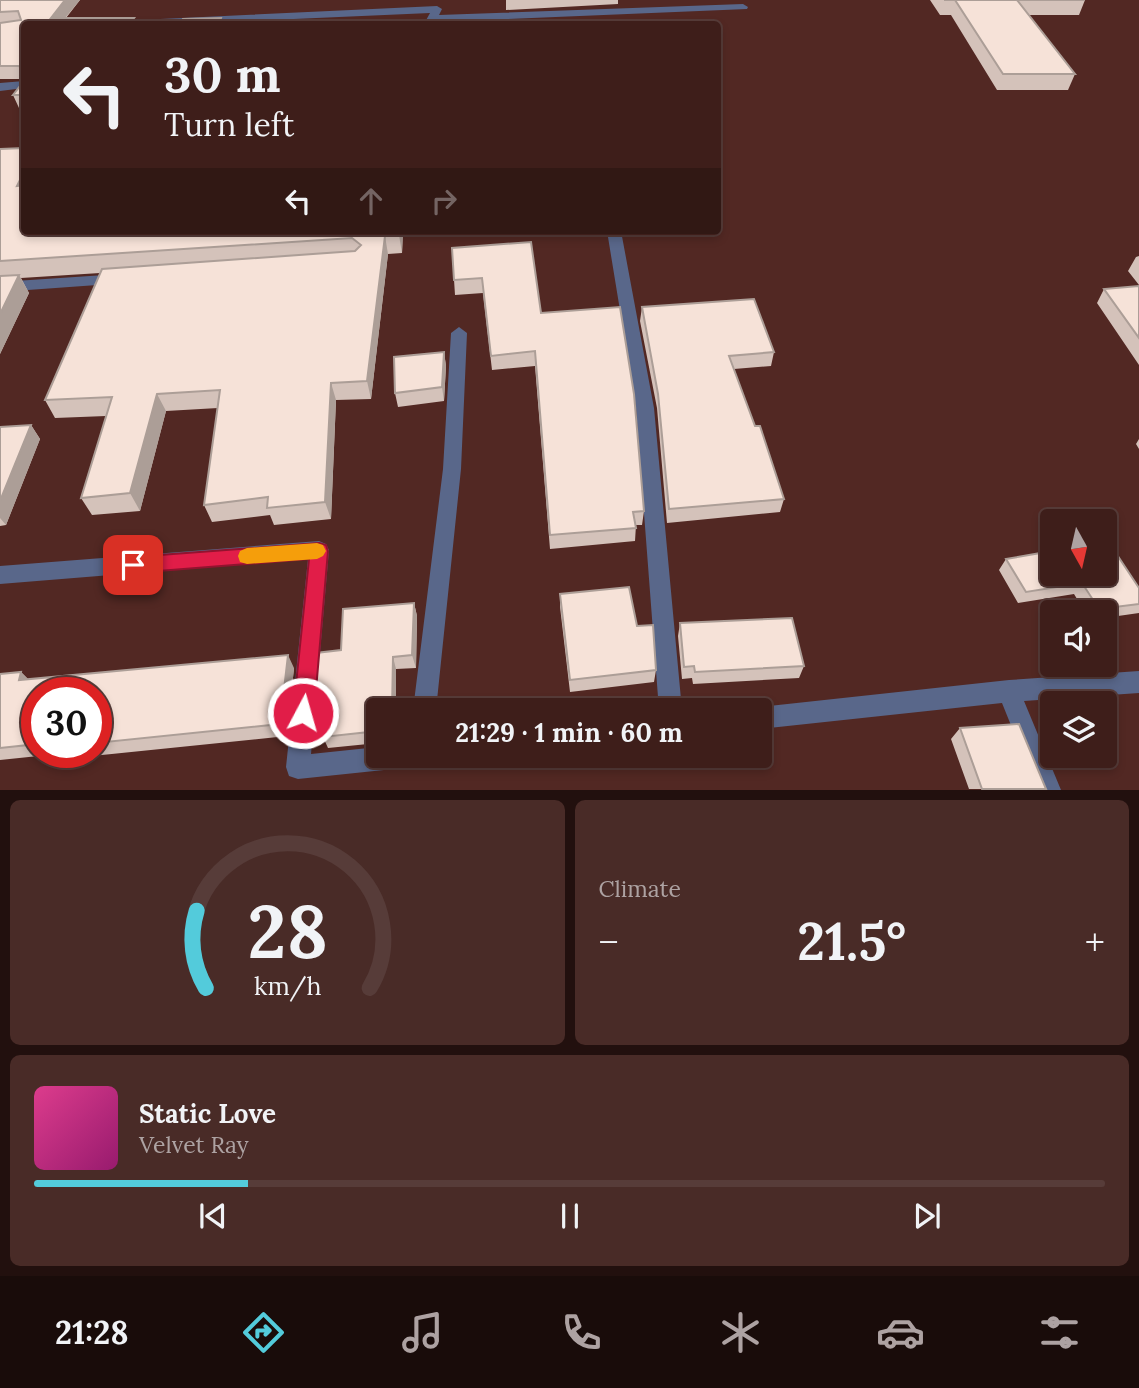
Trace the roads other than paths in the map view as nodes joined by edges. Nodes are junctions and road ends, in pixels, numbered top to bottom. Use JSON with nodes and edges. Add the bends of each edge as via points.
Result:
{"nodes":[{"id":1,"x":743,"y":7,"type":"dead end"},
{"id":2,"x":434,"y":13,"type":"edge"},
{"id":3,"x":204,"y":21,"type":"edge"},
{"id":4,"x":21,"y":85,"type":"edge"},
{"id":5,"x":0,"y":87,"type":"edge"},
{"id":6,"x":615,"y":235,"type":"edge"},
{"id":7,"x":136,"y":278,"type":"edge"},
{"id":8,"x":0,"y":287,"type":"edge"},
{"id":9,"x":459,"y":333,"type":"dead end"},
{"id":10,"x":0,"y":575,"type":"edge"},
{"id":11,"x":1139,"y":682,"type":"edge"},
{"id":12,"x":1009,"y":691,"type":"junction"},
{"id":13,"x":425,"y":698,"type":"edge"},
{"id":14,"x":670,"y":698,"type":"edge"},
{"id":15,"x":772,"y":717,"type":"edge"},
{"id":16,"x":366,"y":760,"type":"edge"},
{"id":17,"x":1049,"y":789,"type":"edge"}],
"edges":[{"from":1,"to":2,"type":"street"},
{"from":2,"to":3,"type":"street"},
{"from":4,"to":5,"type":"street"},
{"from":6,"to":14,"type":"street","via":[[645,408]]},
{"from":7,"to":8,"type":"street"},
{"from":9,"to":13,"type":"street","via":[[452,469]]},
{"from":10,"to":16,"type":"street","via":[[319,551],[298,767]]},
{"from":11,"to":12,"type":"street"},
{"from":12,"to":15,"type":"street"},
{"from":12,"to":17,"type":"street"}]}
